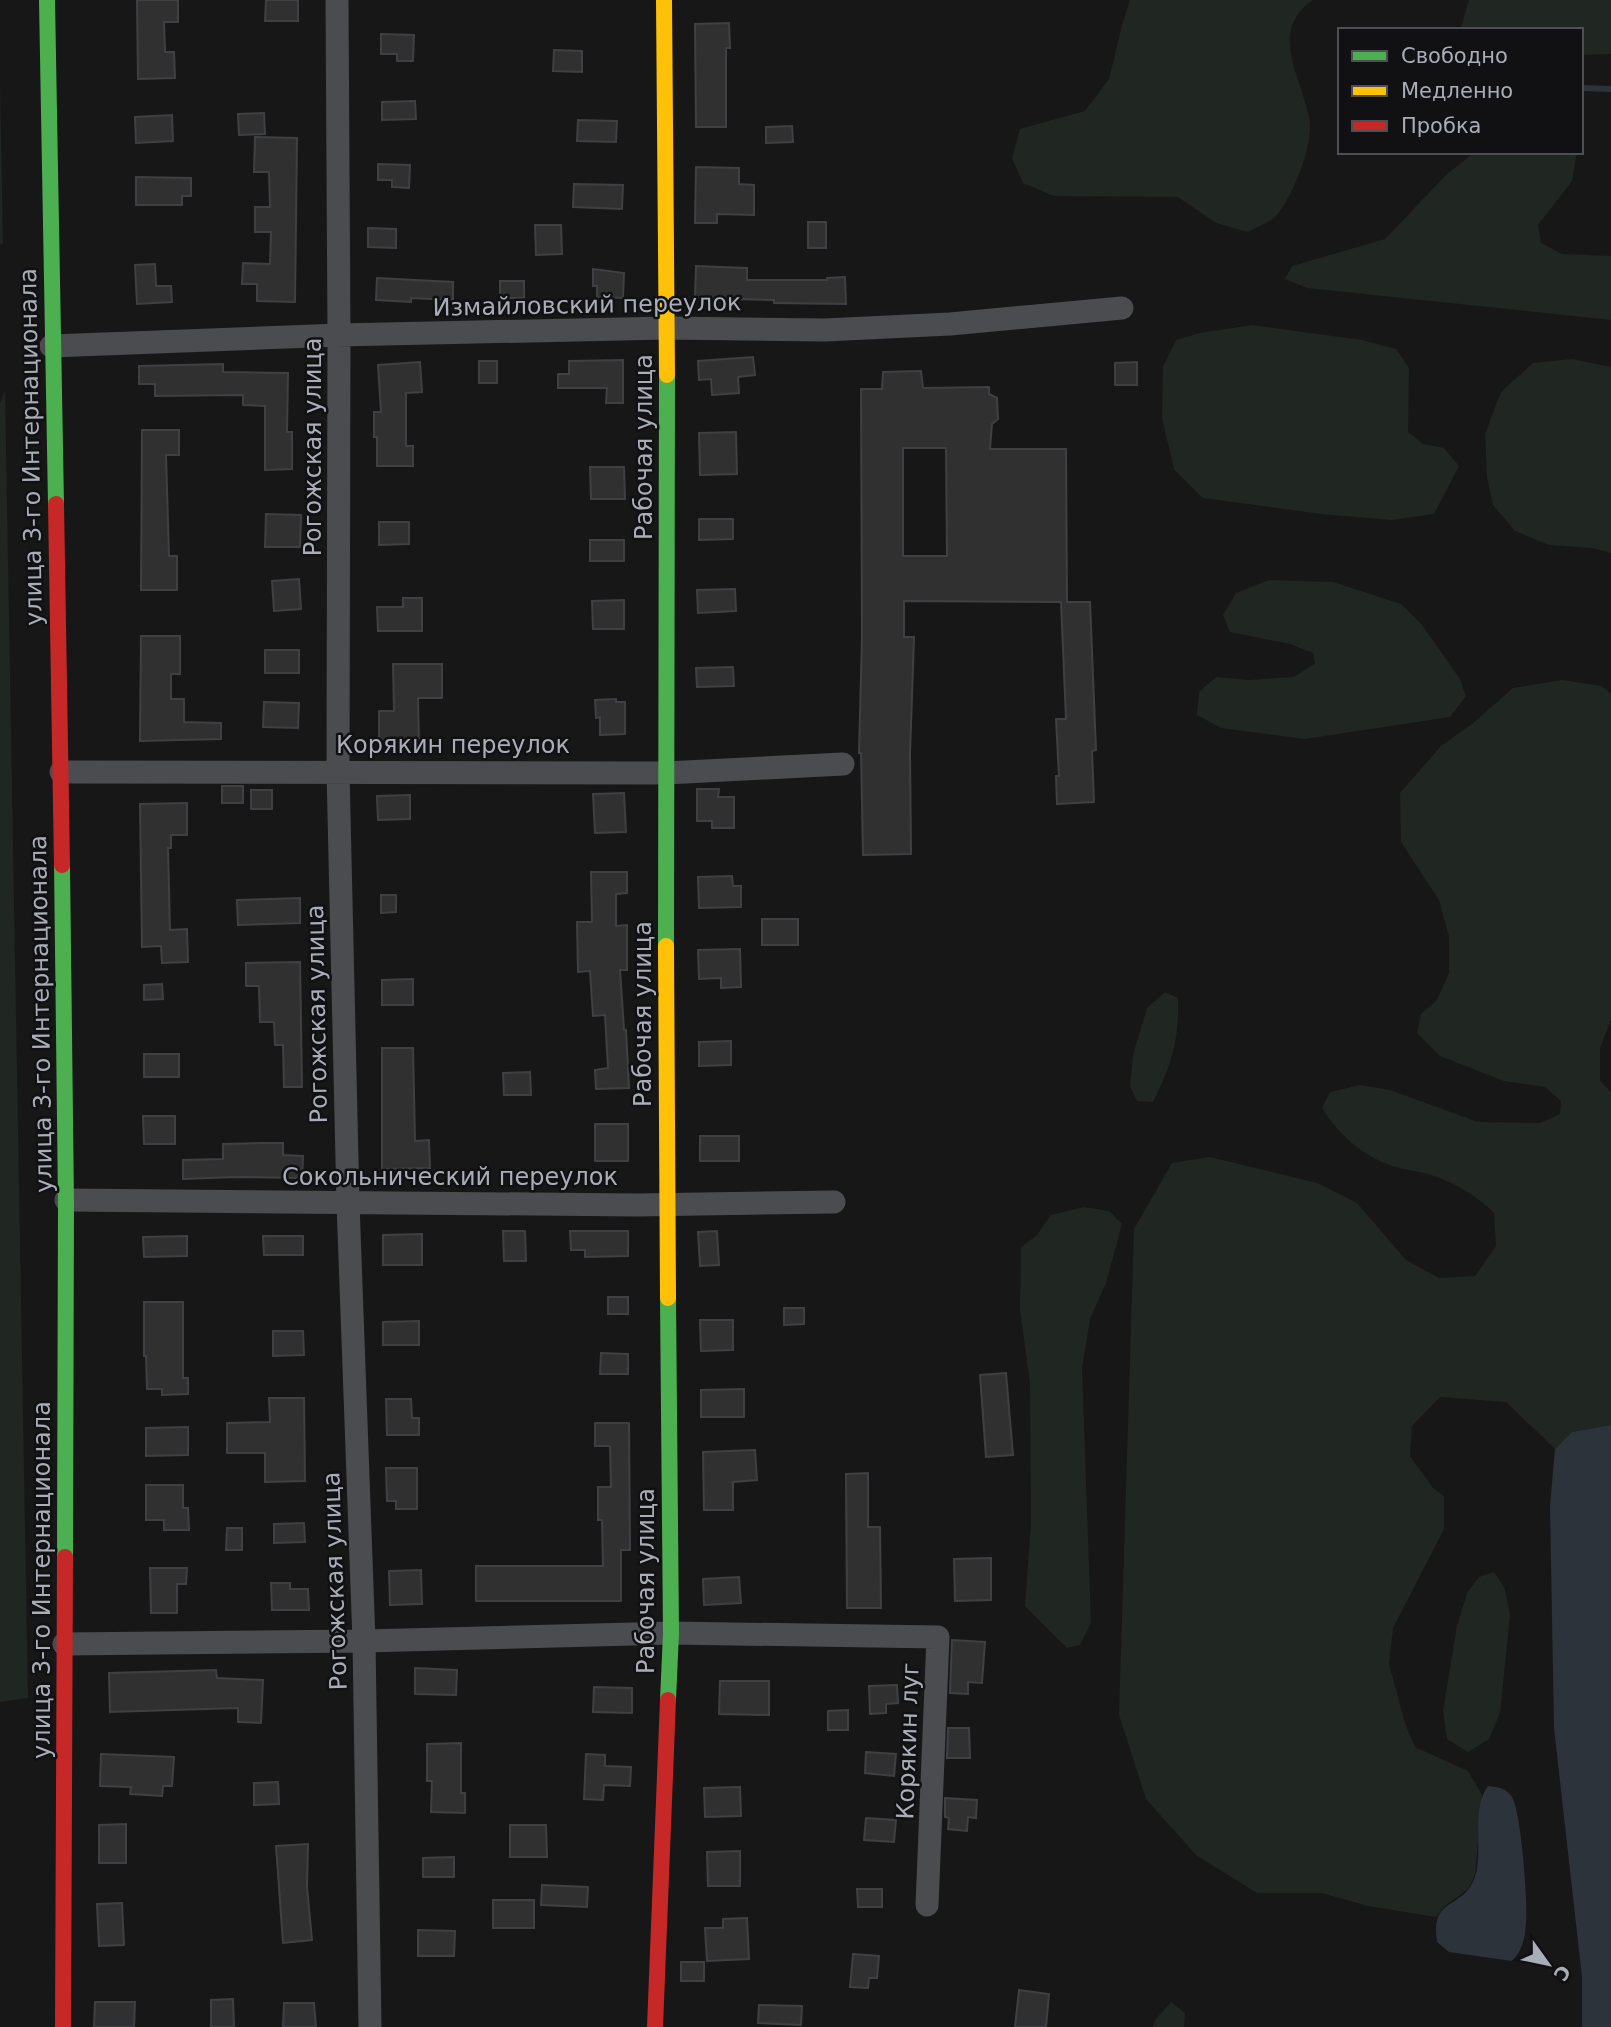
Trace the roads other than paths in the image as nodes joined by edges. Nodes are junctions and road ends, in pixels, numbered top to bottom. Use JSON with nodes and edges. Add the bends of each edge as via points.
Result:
{"nodes":[{"id":1,"x":47,"y":0,"type":"edge"},
{"id":2,"x":337,"y":0,"type":"edge"},
{"id":3,"x":664,"y":0,"type":"edge"},
{"id":4,"x":1122,"y":308,"type":"dead end"},
{"id":5,"x":667,"y":328,"type":"junction"},
{"id":6,"x":340,"y":335,"type":"junction"},
{"id":7,"x":51,"y":345,"type":"junction"},
{"id":8,"x":844,"y":764,"type":"dead end"},
{"id":9,"x":338,"y":771,"type":"junction"},
{"id":10,"x":61,"y":772,"type":"junction"},
{"id":11,"x":667,"y":773,"type":"junction"},
{"id":12,"x":66,"y":1200,"type":"junction"},
{"id":13,"x":834,"y":1202,"type":"dead end"},
{"id":14,"x":348,"y":1203,"type":"junction"},
{"id":15,"x":667,"y":1205,"type":"junction"},
{"id":16,"x":671,"y":1633,"type":"junction"},
{"id":17,"x":364,"y":1641,"type":"junction"},
{"id":18,"x":64,"y":1644,"type":"junction"},
{"id":19,"x":927,"y":1905,"type":"dead end"},
{"id":20,"x":63,"y":2027,"type":"edge"},
{"id":21,"x":370,"y":2027,"type":"edge"},
{"id":22,"x":655,"y":2027,"type":"edge"}],
"edges":[{"from":1,"to":7,"type":"main road","name":"улица 3-го Интернационала"},
{"from":2,"to":6,"type":"street","name":"Рогожская улица"},
{"from":3,"to":5,"type":"main road","name":"Рабочая улица"},
{"from":4,"to":5,"type":"street","name":"Измайловский переулок","via":[[825,330]]},
{"from":5,"to":6,"type":"street","name":"Измайловский переулок"},
{"from":5,"to":11,"type":"main road","name":"Рабочая улица"},
{"from":6,"to":7,"type":"street","name":"Измайловский переулок"},
{"from":6,"to":9,"type":"street","name":"Рогожская улица"},
{"from":7,"to":10,"type":"main road","name":"улица 3-го Интернационала"},
{"from":8,"to":11,"type":"street","name":"Корякин переулок"},
{"from":9,"to":10,"type":"street","name":"Корякин переулок"},
{"from":9,"to":11,"type":"street","name":"Корякин переулок"},
{"from":9,"to":14,"type":"street","name":"Рогожская улица"},
{"from":10,"to":12,"type":"main road","name":"улица 3-го Интернационала"},
{"from":11,"to":15,"type":"main road","name":"Рабочая улица"},
{"from":12,"to":14,"type":"street","name":"Сокольнический переулок"},
{"from":12,"to":18,"type":"main road","name":"улица 3-го Интернационала"},
{"from":13,"to":15,"type":"street","name":"Сокольнический переулок"},
{"from":14,"to":15,"type":"street","name":"Сокольнический переулок"},
{"from":14,"to":17,"type":"street","name":"Рогожская улица"},
{"from":15,"to":16,"type":"main road","name":"Рабочая улица"},
{"from":16,"to":17,"type":"street"},
{"from":16,"to":19,"type":"street","name":"Корякин луг","via":[[939,1637]]},
{"from":16,"to":22,"type":"main road","name":"Рабочая улица"},
{"from":17,"to":18,"type":"street"},
{"from":17,"to":21,"type":"street","name":"Рогожская улица"},
{"from":18,"to":20,"type":"main road","name":"улица 3-го Интернационала"}]}
